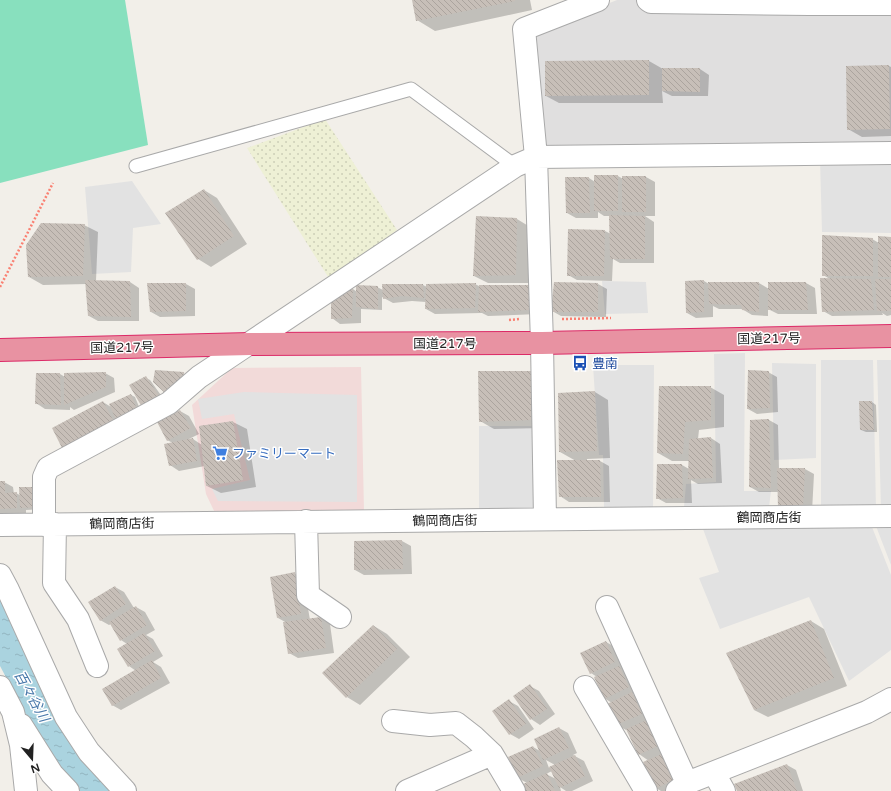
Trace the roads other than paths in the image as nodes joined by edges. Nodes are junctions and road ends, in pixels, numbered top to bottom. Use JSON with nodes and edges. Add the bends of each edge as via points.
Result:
{"nodes":[{"id":1,"x":598,"y":0,"type":"edge"},
{"id":2,"x":648,"y":0,"type":"edge"},
{"id":3,"x":891,"y":4,"type":"edge"},
{"id":4,"x":891,"y":153,"type":"edge"},
{"id":5,"x":536,"y":157,"type":"junction"},
{"id":6,"x":136,"y":166,"type":"dead end"},
{"id":7,"x":515,"y":166,"type":"junction"},
{"id":8,"x":891,"y":336,"type":"edge"},
{"id":9,"x":542,"y":342,"type":"junction"},
{"id":10,"x":250,"y":344,"type":"junction"},
{"id":11,"x":0,"y":350,"type":"edge"},
{"id":12,"x":891,"y":516,"type":"edge"},
{"id":13,"x":545,"y":519,"type":"junction"},
{"id":14,"x":306,"y":521,"type":"junction"},
{"id":15,"x":50,"y":524,"type":"junction"},
{"id":16,"x":0,"y":525,"type":"edge"},
{"id":17,"x":0,"y":575,"type":"edge"},
{"id":18,"x":607,"y":607,"type":"dead end"},
{"id":19,"x":340,"y":617,"type":"dead end"},
{"id":20,"x":97,"y":666,"type":"dead end"},
{"id":21,"x":0,"y":687,"type":"edge"},
{"id":22,"x":585,"y":687,"type":"dead end"},
{"id":23,"x":891,"y":699,"type":"edge"},
{"id":24,"x":13,"y":712,"type":"junction"},
{"id":25,"x":393,"y":721,"type":"dead end"},
{"id":26,"x":492,"y":754,"type":"junction"},
{"id":27,"x":719,"y":782,"type":"edge"},
{"id":28,"x":682,"y":787,"type":"edge"},
{"id":29,"x":26,"y":791,"type":"edge"},
{"id":30,"x":68,"y":791,"type":"edge"},
{"id":31,"x":125,"y":791,"type":"edge"},
{"id":32,"x":407,"y":791,"type":"edge"},
{"id":33,"x":514,"y":791,"type":"edge"},
{"id":34,"x":646,"y":791,"type":"edge"}],
"edges":[{"from":1,"to":5,"type":"street","via":[[524,29]]},
{"from":2,"to":3,"type":"street"},
{"from":4,"to":5,"type":"street"},
{"from":5,"to":7,"type":"street"},
{"from":5,"to":9,"type":"street"},
{"from":6,"to":7,"type":"lane","via":[[411,89]]},
{"from":7,"to":10,"type":"street"},
{"from":8,"to":9,"type":"highway","name":"国道217号"},
{"from":9,"to":10,"type":"highway","name":"国道217号"},
{"from":9,"to":13,"type":"street"},
{"from":10,"to":11,"type":"highway","name":"国道217号"},
{"from":10,"to":15,"type":"street","via":[[199,377],[169,404],[48,468],[44,477]]},
{"from":12,"to":13,"type":"street","name":"鶴岡商店街"},
{"from":13,"to":14,"type":"street","name":"鶴岡商店街"},
{"from":14,"to":15,"type":"street","name":"鶴岡商店街"},
{"from":14,"to":19,"type":"street","via":[[308,594]]},
{"from":15,"to":16,"type":"street","name":"鶴岡商店街"},
{"from":15,"to":20,"type":"street","via":[[54,583],[78,619]]},
{"from":17,"to":31,"type":"street","via":[[66,717],[89,752]]},
{"from":18,"to":28,"type":"street"},
{"from":21,"to":24,"type":"street"},
{"from":22,"to":34,"type":"street"},
{"from":23,"to":27,"type":"street"},
{"from":24,"to":29,"type":"street","via":[[21,745]]},
{"from":24,"to":30,"type":"street","via":[[52,774]]},
{"from":25,"to":26,"type":"street","via":[[430,725],[456,723]]},
{"from":26,"to":32,"type":"street"},
{"from":26,"to":33,"type":"street"},
{"from":27,"to":28,"type":"street"}]}
